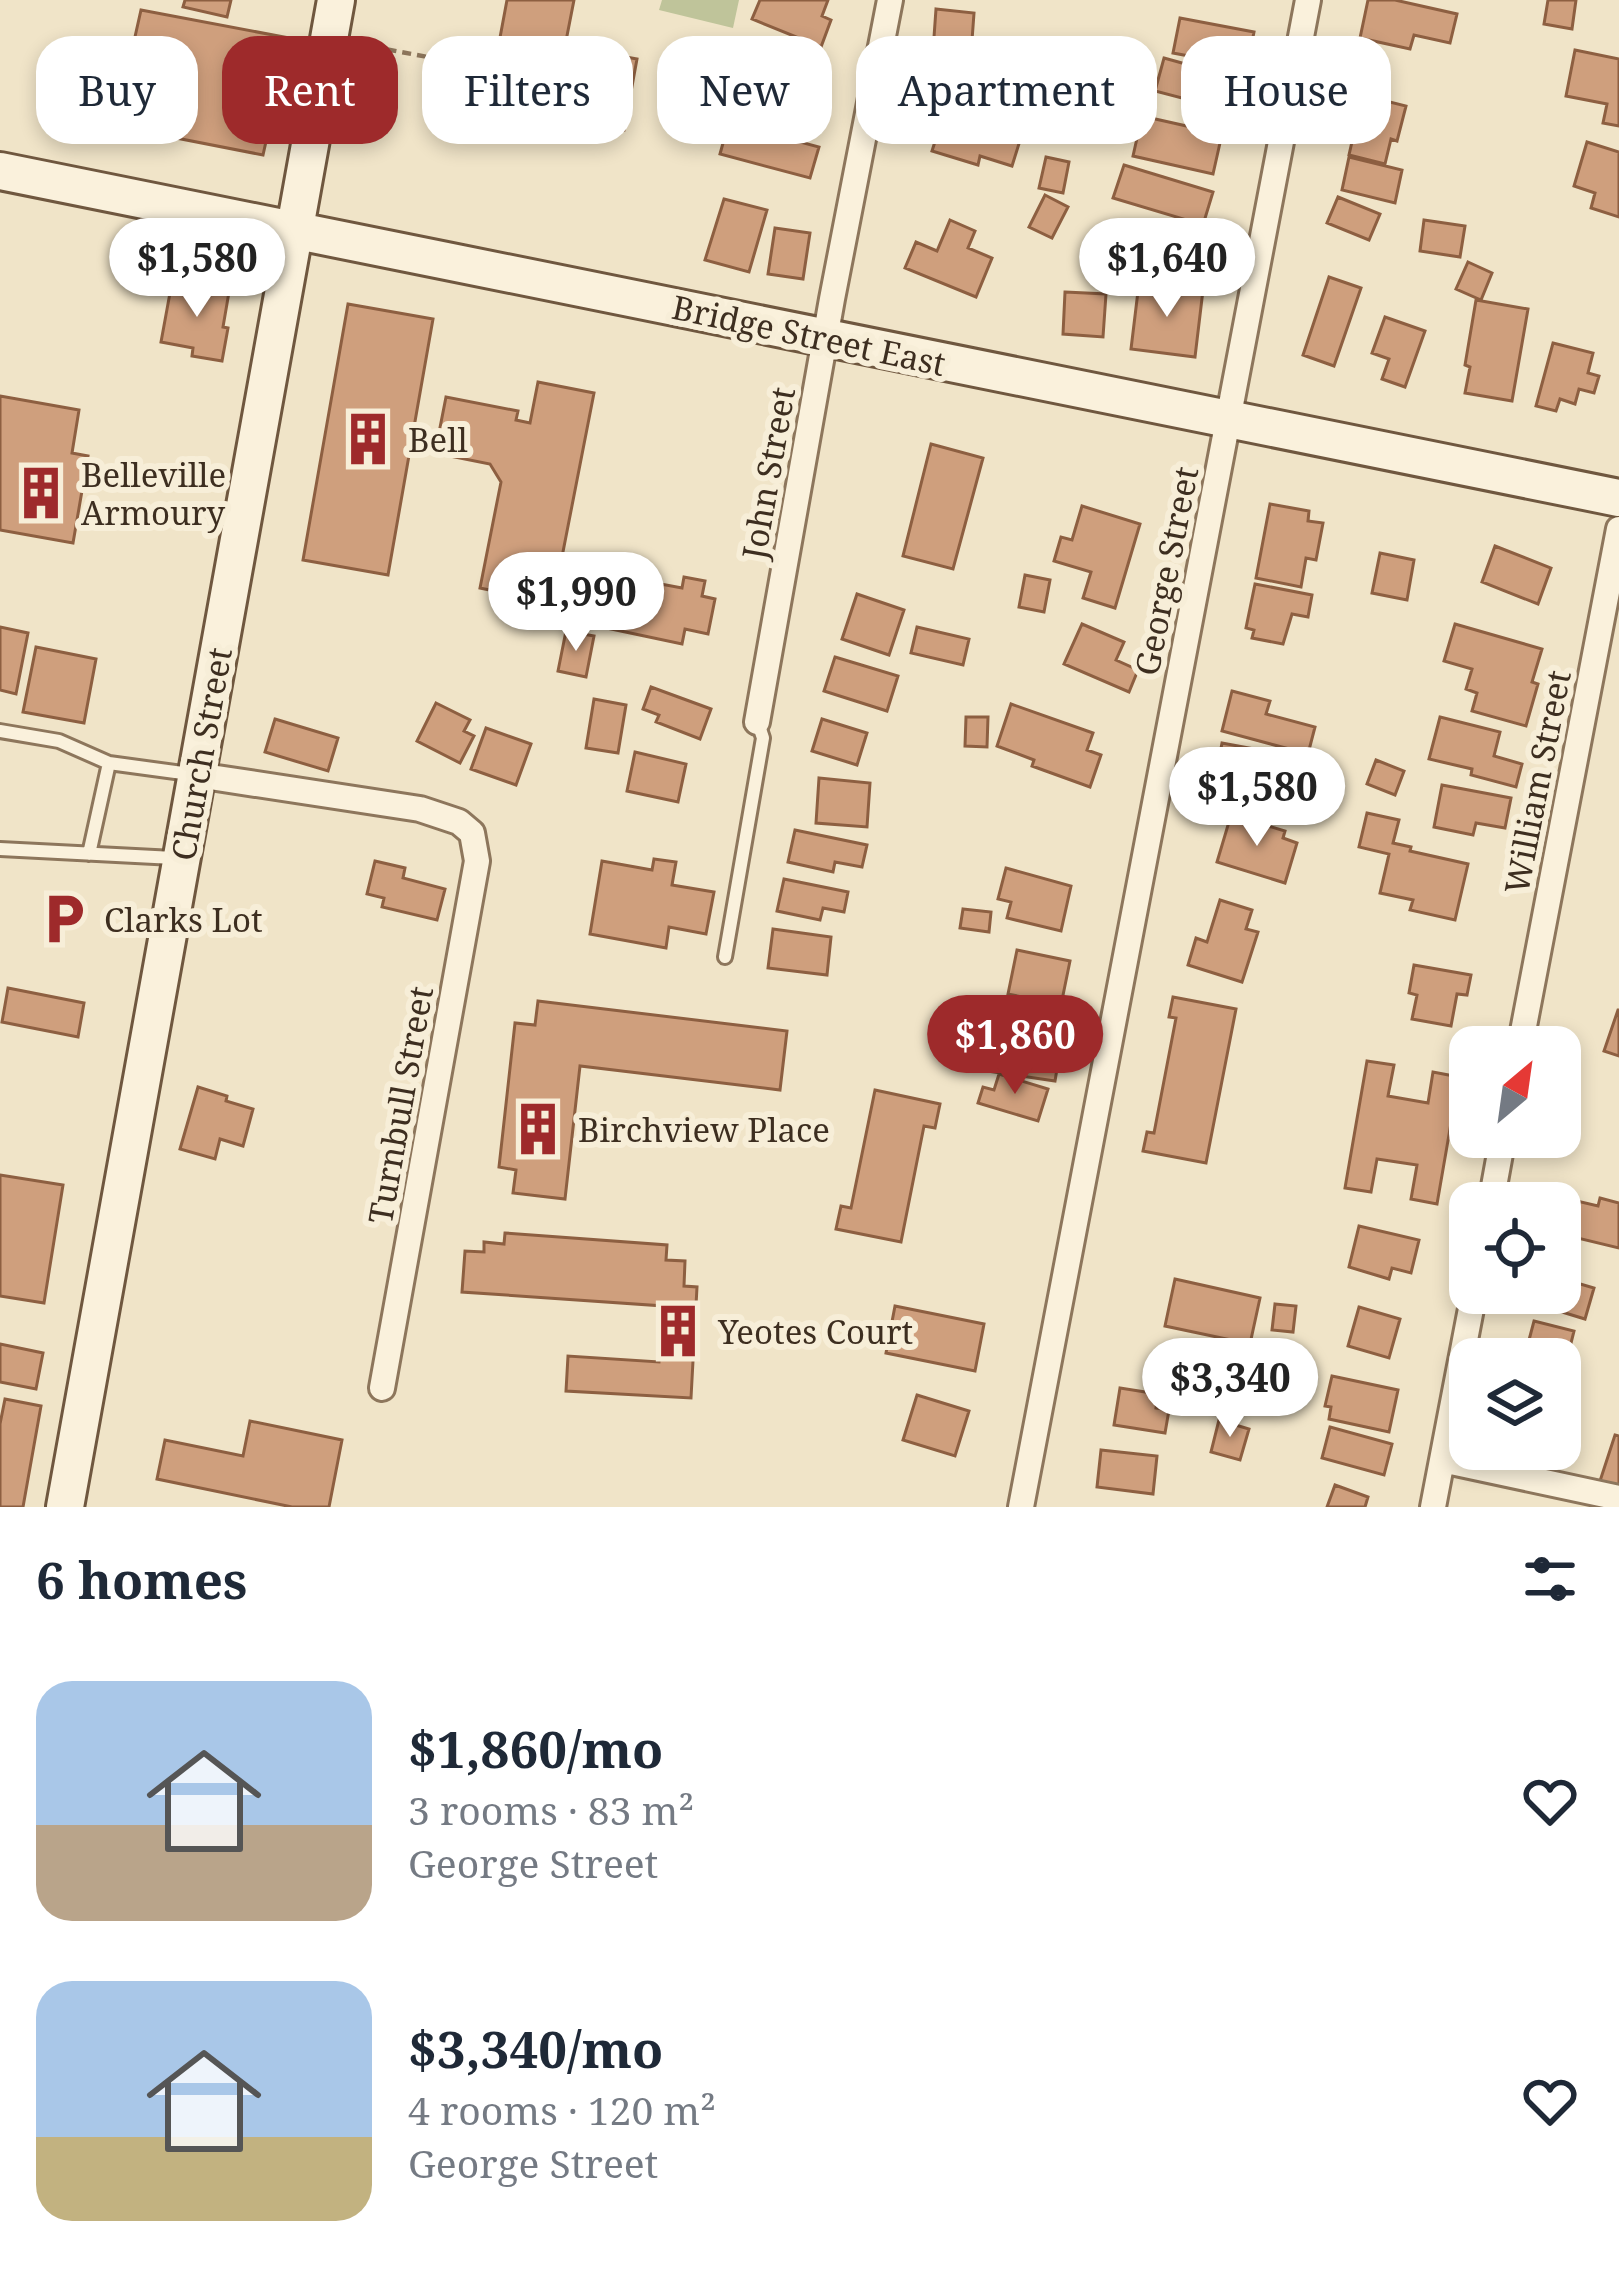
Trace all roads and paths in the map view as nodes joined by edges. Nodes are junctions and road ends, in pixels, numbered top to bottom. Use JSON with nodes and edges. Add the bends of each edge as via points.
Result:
{"nodes":[{"id":1,"x":336,"y":0,"type":"edge"},
{"id":2,"x":890,"y":0,"type":"edge"},
{"id":3,"x":1308,"y":0,"type":"edge"},
{"id":4,"x":0,"y":171,"type":"edge"},
{"id":5,"x":295,"y":229,"type":"junction"},
{"id":6,"x":826,"y":338,"type":"junction"},
{"id":7,"x":1228,"y":422,"type":"junction"},
{"id":8,"x":1619,"y":497,"type":"edge"},
{"id":9,"x":1619,"y":529,"type":"edge"},
{"id":10,"x":757,"y":722,"type":"joint"},
{"id":11,"x":0,"y":730,"type":"edge"},
{"id":12,"x":109,"y":764,"type":"junction"},
{"id":13,"x":197,"y":775,"type":"junction"},
{"id":14,"x":0,"y":849,"type":"edge"},
{"id":15,"x":89,"y":854,"type":"junction"},
{"id":16,"x":182,"y":859,"type":"junction"},
{"id":17,"x":725,"y":957,"type":"dead end"},
{"id":18,"x":1524,"y":1026,"type":"edge"},
{"id":19,"x":1470,"y":1314,"type":"edge"},
{"id":20,"x":382,"y":1388,"type":"dead end"},
{"id":21,"x":1442,"y":1460,"type":"junction"},
{"id":22,"x":1619,"y":1498,"type":"edge"},
{"id":23,"x":65,"y":1507,"type":"edge"},
{"id":24,"x":1021,"y":1507,"type":"edge"},
{"id":25,"x":1433,"y":1507,"type":"edge"}],
"edges":[{"from":1,"to":5,"type":"street","name":"Church Street"},
{"from":2,"to":6,"type":"street","name":"John Street"},
{"from":3,"to":7,"type":"street","name":"George Street"},
{"from":4,"to":5,"type":"street","name":"Bridge Street East"},
{"from":5,"to":6,"type":"street","name":"Bridge Street East"},
{"from":5,"to":13,"type":"street","name":"Church Street"},
{"from":6,"to":7,"type":"street","name":"Bridge Street East"},
{"from":6,"to":10,"type":"street","name":"John Street"},
{"from":7,"to":8,"type":"street","name":"Bridge Street East"},
{"from":7,"to":24,"type":"street","name":"George Street"},
{"from":9,"to":18,"type":"street","name":"William Street"},
{"from":10,"to":17,"type":"lane","name":"John Street","via":[[763,738]]},
{"from":11,"to":12,"type":"lane","via":[[59,741]]},
{"from":12,"to":13,"type":"lane"},
{"from":12,"to":15,"type":"lane"},
{"from":13,"to":16,"type":"street","name":"Church Street"},
{"from":13,"to":20,"type":"street","name":"Turnbull Street","via":[[419,809],[472,833],[477,861]]},
{"from":14,"to":15,"type":"lane"},
{"from":15,"to":16,"type":"lane"},
{"from":16,"to":23,"type":"street","name":"Church Street"},
{"from":19,"to":21,"type":"street"},
{"from":21,"to":22,"type":"street"},
{"from":21,"to":25,"type":"street"}]}
